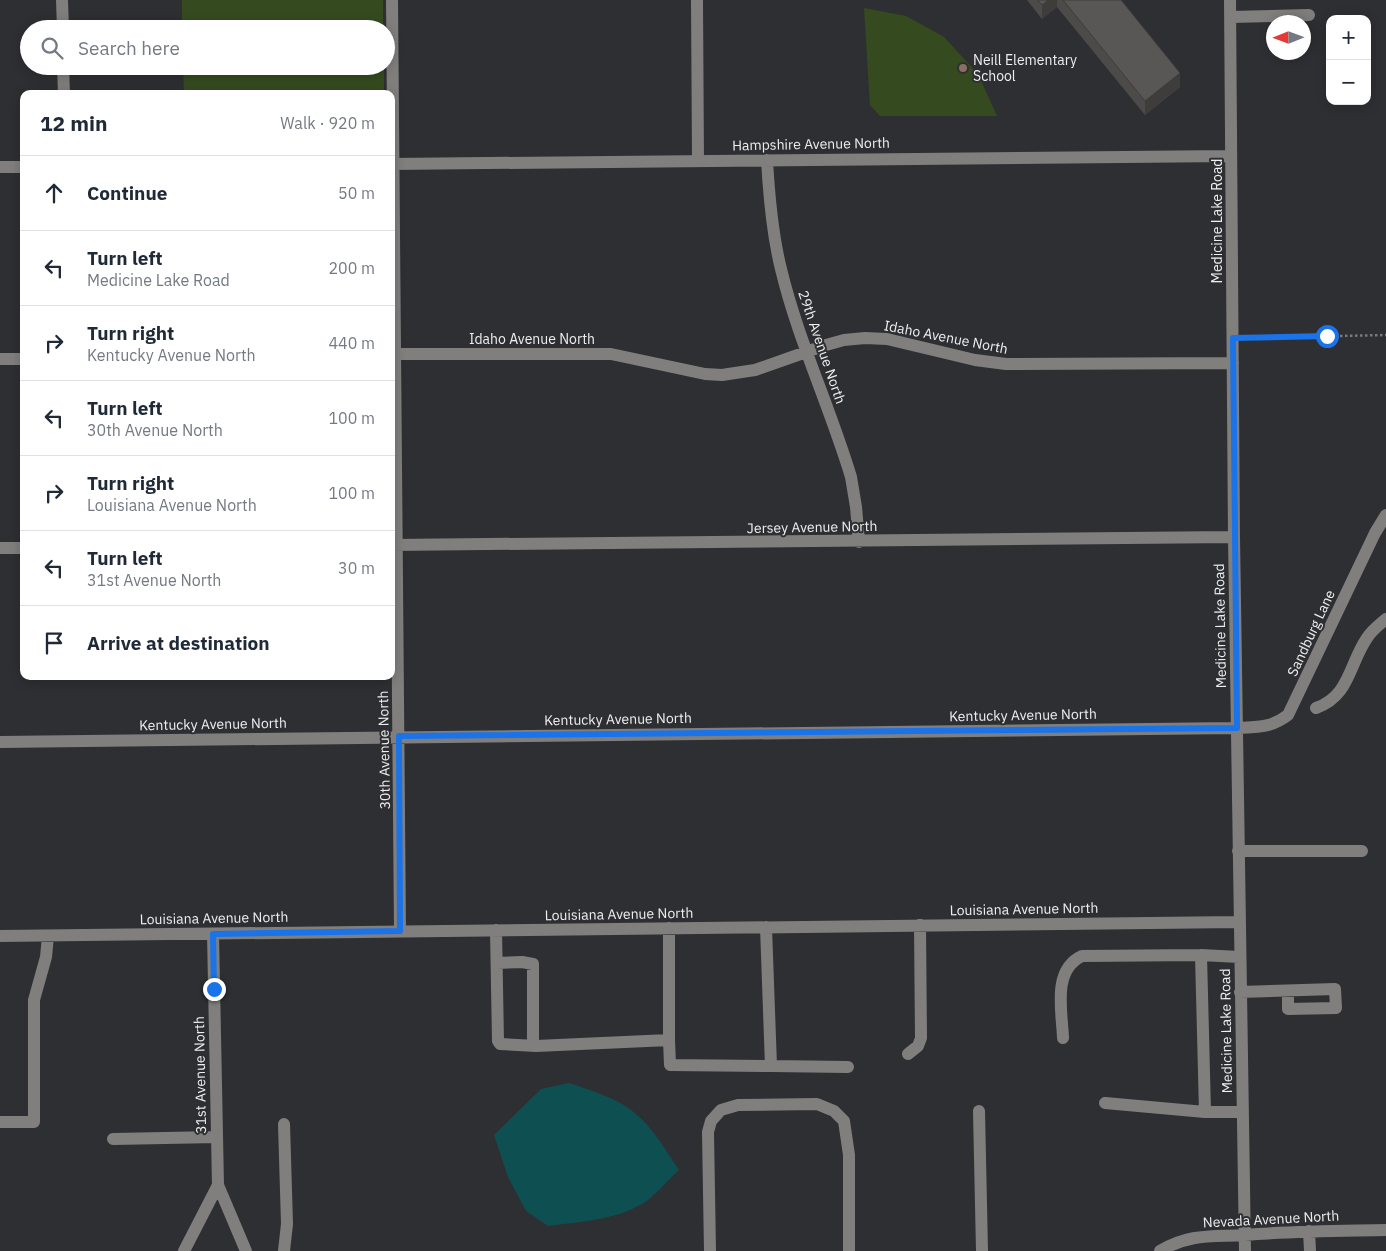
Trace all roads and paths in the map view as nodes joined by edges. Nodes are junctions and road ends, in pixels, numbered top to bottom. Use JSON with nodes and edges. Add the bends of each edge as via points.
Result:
{"nodes":[{"id":1,"x":62,"y":0,"type":"edge"},
{"id":2,"x":392,"y":0,"type":"edge"},
{"id":3,"x":697,"y":0,"type":"edge"},
{"id":4,"x":1230,"y":0,"type":"edge"},
{"id":5,"x":1266,"y":16,"type":"edge"},
{"id":6,"x":1231,"y":17,"type":"junction"},
{"id":7,"x":63,"y":20,"type":"edge"},
{"id":8,"x":392,"y":20,"type":"edge"},
{"id":9,"x":63,"y":75,"type":"edge"},
{"id":10,"x":392,"y":75,"type":"edge"},
{"id":11,"x":64,"y":90,"type":"edge"},
{"id":12,"x":392,"y":90,"type":"edge"},
{"id":13,"x":1231,"y":156,"type":"junction"},
{"id":14,"x":698,"y":160,"type":"junction"},
{"id":15,"x":767,"y":160,"type":"junction"},
{"id":16,"x":395,"y":164,"type":"edge"},
{"id":17,"x":0,"y":167,"type":"edge"},
{"id":18,"x":20,"y":167,"type":"edge"},
{"id":19,"x":1386,"y":335,"type":"edge"},
{"id":20,"x":1233,"y":338,"type":"junction"},
{"id":21,"x":807,"y":352,"type":"junction"},
{"id":22,"x":395,"y":354,"type":"edge"},
{"id":23,"x":0,"y":359,"type":"edge"},
{"id":24,"x":20,"y":359,"type":"edge"},
{"id":25,"x":1233,"y":363,"type":"junction"},
{"id":26,"x":1386,"y":514,"type":"edge"},
{"id":27,"x":1234,"y":537,"type":"junction"},
{"id":28,"x":859,"y":542,"type":"junction"},
{"id":29,"x":395,"y":545,"type":"edge"},
{"id":30,"x":0,"y":548,"type":"edge"},
{"id":31,"x":20,"y":548,"type":"edge"},
{"id":32,"x":395,"y":583,"type":"edge"},
{"id":33,"x":1386,"y":619,"type":"edge"},
{"id":34,"x":1316,"y":708,"type":"dead end"},
{"id":35,"x":1237,"y":728,"type":"junction"},
{"id":36,"x":399,"y":736,"type":"junction"},
{"id":37,"x":0,"y":742,"type":"edge"},
{"id":38,"x":1238,"y":851,"type":"junction"},
{"id":39,"x":1362,"y":852,"type":"dead end"},
{"id":40,"x":1239,"y":922,"type":"junction"},
{"id":41,"x":920,"y":925,"type":"junction"},
{"id":42,"x":766,"y":927,"type":"junction"},
{"id":43,"x":669,"y":928,"type":"junction"},
{"id":44,"x":496,"y":930,"type":"junction"},
{"id":45,"x":400,"y":931,"type":"junction"},
{"id":46,"x":213,"y":934,"type":"junction"},
{"id":47,"x":0,"y":936,"type":"edge"},
{"id":48,"x":48,"y":936,"type":"junction"},
{"id":49,"x":1201,"y":955,"type":"junction"},
{"id":50,"x":1240,"y":957,"type":"junction"},
{"id":51,"x":497,"y":964,"type":"junction"},
{"id":52,"x":1288,"y":991,"type":"dead end"},
{"id":53,"x":1240,"y":992,"type":"junction"},
{"id":54,"x":1063,"y":1038,"type":"dead end"},
{"id":55,"x":669,"y":1040,"type":"junction"},
{"id":56,"x":533,"y":1045,"type":"junction"},
{"id":57,"x":908,"y":1054,"type":"dead end"},
{"id":58,"x":771,"y":1066,"type":"junction"},
{"id":59,"x":848,"y":1066,"type":"dead end"},
{"id":60,"x":1106,"y":1103,"type":"dead end"},
{"id":61,"x":978,"y":1111,"type":"dead end"},
{"id":62,"x":1205,"y":1112,"type":"junction"},
{"id":63,"x":1242,"y":1112,"type":"junction"},
{"id":64,"x":0,"y":1122,"type":"edge"},
{"id":65,"x":284,"y":1124,"type":"dead end"},
{"id":66,"x":217,"y":1137,"type":"junction"},
{"id":67,"x":113,"y":1139,"type":"dead end"},
{"id":68,"x":218,"y":1185,"type":"junction"},
{"id":69,"x":1386,"y":1230,"type":"edge"},
{"id":70,"x":1309,"y":1231,"type":"junction"},
{"id":71,"x":1244,"y":1235,"type":"junction"},
{"id":72,"x":184,"y":1251,"type":"edge"},
{"id":73,"x":246,"y":1251,"type":"edge"},
{"id":74,"x":284,"y":1251,"type":"edge"},
{"id":75,"x":710,"y":1251,"type":"edge"},
{"id":76,"x":848,"y":1251,"type":"edge"},
{"id":77,"x":982,"y":1251,"type":"edge"},
{"id":78,"x":1160,"y":1251,"type":"edge"},
{"id":79,"x":1245,"y":1251,"type":"edge"},
{"id":80,"x":1310,"y":1251,"type":"edge"}],
"edges":[{"from":1,"to":7,"type":"street"},
{"from":2,"to":8,"type":"street","name":"30th Avenue North"},
{"from":3,"to":14,"type":"street"},
{"from":4,"to":6,"type":"street","name":"Medicine Lake Road"},
{"from":5,"to":6,"type":"street"},
{"from":6,"to":13,"type":"street","name":"Medicine Lake Road"},
{"from":9,"to":11,"type":"street"},
{"from":10,"to":12,"type":"street","name":"30th Avenue North"},
{"from":13,"to":15,"type":"street","name":"Hampshire Avenue North"},
{"from":13,"to":20,"type":"street","name":"Medicine Lake Road"},
{"from":14,"to":15,"type":"street","name":"Hampshire Avenue North"},
{"from":14,"to":16,"type":"street","name":"Hampshire Avenue North"},
{"from":15,"to":21,"type":"street","name":"29th Avenue North","via":[[775,241],[791,306]]},
{"from":17,"to":18,"type":"street"},
{"from":19,"to":20,"type":"path"},
{"from":20,"to":25,"type":"street","name":"Medicine Lake Road"},
{"from":21,"to":22,"type":"street","name":"Idaho Avenue North","via":[[755,370],[722,375],[697,373],[611,354]]},
{"from":21,"to":25,"type":"street","name":"Idaho Avenue North","via":[[844,340],[865,338],[886,339],[1006,364]]},
{"from":21,"to":28,"type":"street","name":"29th Avenue North","via":[[851,477]]},
{"from":23,"to":24,"type":"street"},
{"from":25,"to":27,"type":"street","name":"Medicine Lake Road"},
{"from":26,"to":35,"type":"street","name":"Sandburg Lane","via":[[1288,715],[1267,726]]},
{"from":27,"to":28,"type":"street","name":"Jersey Avenue North"},
{"from":27,"to":35,"type":"street","name":"Medicine Lake Road"},
{"from":28,"to":29,"type":"street","name":"Jersey Avenue North"},
{"from":30,"to":31,"type":"street"},
{"from":32,"to":36,"type":"street","name":"30th Avenue North"},
{"from":33,"to":34,"type":"street","via":[[1366,638],[1341,692],[1329,704]]},
{"from":35,"to":36,"type":"street","name":"Kentucky Avenue North"},
{"from":35,"to":38,"type":"street","name":"Medicine Lake Road"},
{"from":36,"to":37,"type":"street","name":"Kentucky Avenue North"},
{"from":36,"to":45,"type":"street","name":"30th Avenue North"},
{"from":38,"to":39,"type":"street"},
{"from":38,"to":40,"type":"street","name":"Medicine Lake Road"},
{"from":40,"to":41,"type":"street","name":"Louisiana Avenue North"},
{"from":40,"to":50,"type":"street","name":"Medicine Lake Road"},
{"from":41,"to":42,"type":"street","name":"Louisiana Avenue North"},
{"from":41,"to":57,"type":"street","via":[[921,1038],[918,1046]]},
{"from":42,"to":43,"type":"street","name":"Louisiana Avenue North"},
{"from":42,"to":58,"type":"street"},
{"from":43,"to":44,"type":"street","name":"Louisiana Avenue North"},
{"from":43,"to":55,"type":"street"},
{"from":44,"to":45,"type":"street","name":"Louisiana Avenue North"},
{"from":44,"to":51,"type":"street"},
{"from":45,"to":46,"type":"street","name":"Louisiana Avenue North"},
{"from":46,"to":48,"type":"street","name":"Louisiana Avenue North"},
{"from":46,"to":66,"type":"street","name":"31st Avenue North"},
{"from":47,"to":48,"type":"street","name":"Louisiana Avenue North"},
{"from":48,"to":64,"type":"street","via":[[46,957],[34,1000],[34,1122]]},
{"from":49,"to":50,"type":"street"},
{"from":49,"to":54,"type":"street","via":[[1082,956],[1074,960],[1065,970],[1061,984]]},
{"from":49,"to":62,"type":"street"},
{"from":50,"to":53,"type":"street","name":"Medicine Lake Road"},
{"from":51,"to":56,"type":"street","via":[[498,1041],[500,1044]]},
{"from":51,"to":56,"type":"street","via":[[533,964]]},
{"from":52,"to":53,"type":"street"},
{"from":53,"to":63,"type":"street","name":"Medicine Lake Road"},
{"from":55,"to":56,"type":"street"},
{"from":55,"to":58,"type":"street","via":[[670,1065]]},
{"from":58,"to":59,"type":"street"},
{"from":60,"to":62,"type":"street"},
{"from":61,"to":77,"type":"street"},
{"from":62,"to":63,"type":"street"},
{"from":63,"to":71,"type":"street","name":"Medicine Lake Road"},
{"from":65,"to":74,"type":"street","via":[[287,1224]]},
{"from":66,"to":67,"type":"street"},
{"from":66,"to":68,"type":"street","name":"31st Avenue North"},
{"from":68,"to":72,"type":"street"},
{"from":68,"to":73,"type":"street"},
{"from":69,"to":70,"type":"street","name":"Nevada Avenue North"},
{"from":70,"to":71,"type":"street","name":"Nevada Avenue North"},
{"from":70,"to":80,"type":"street"},
{"from":71,"to":78,"type":"street","name":"Nevada Avenue North","via":[[1204,1236]]},
{"from":71,"to":79,"type":"street","name":"Medicine Lake Road"},
{"from":75,"to":76,"type":"street","via":[[708,1132],[711,1121],[721,1110],[738,1105],[817,1104],[834,1111],[844,1121],[849,1155]]}]}
